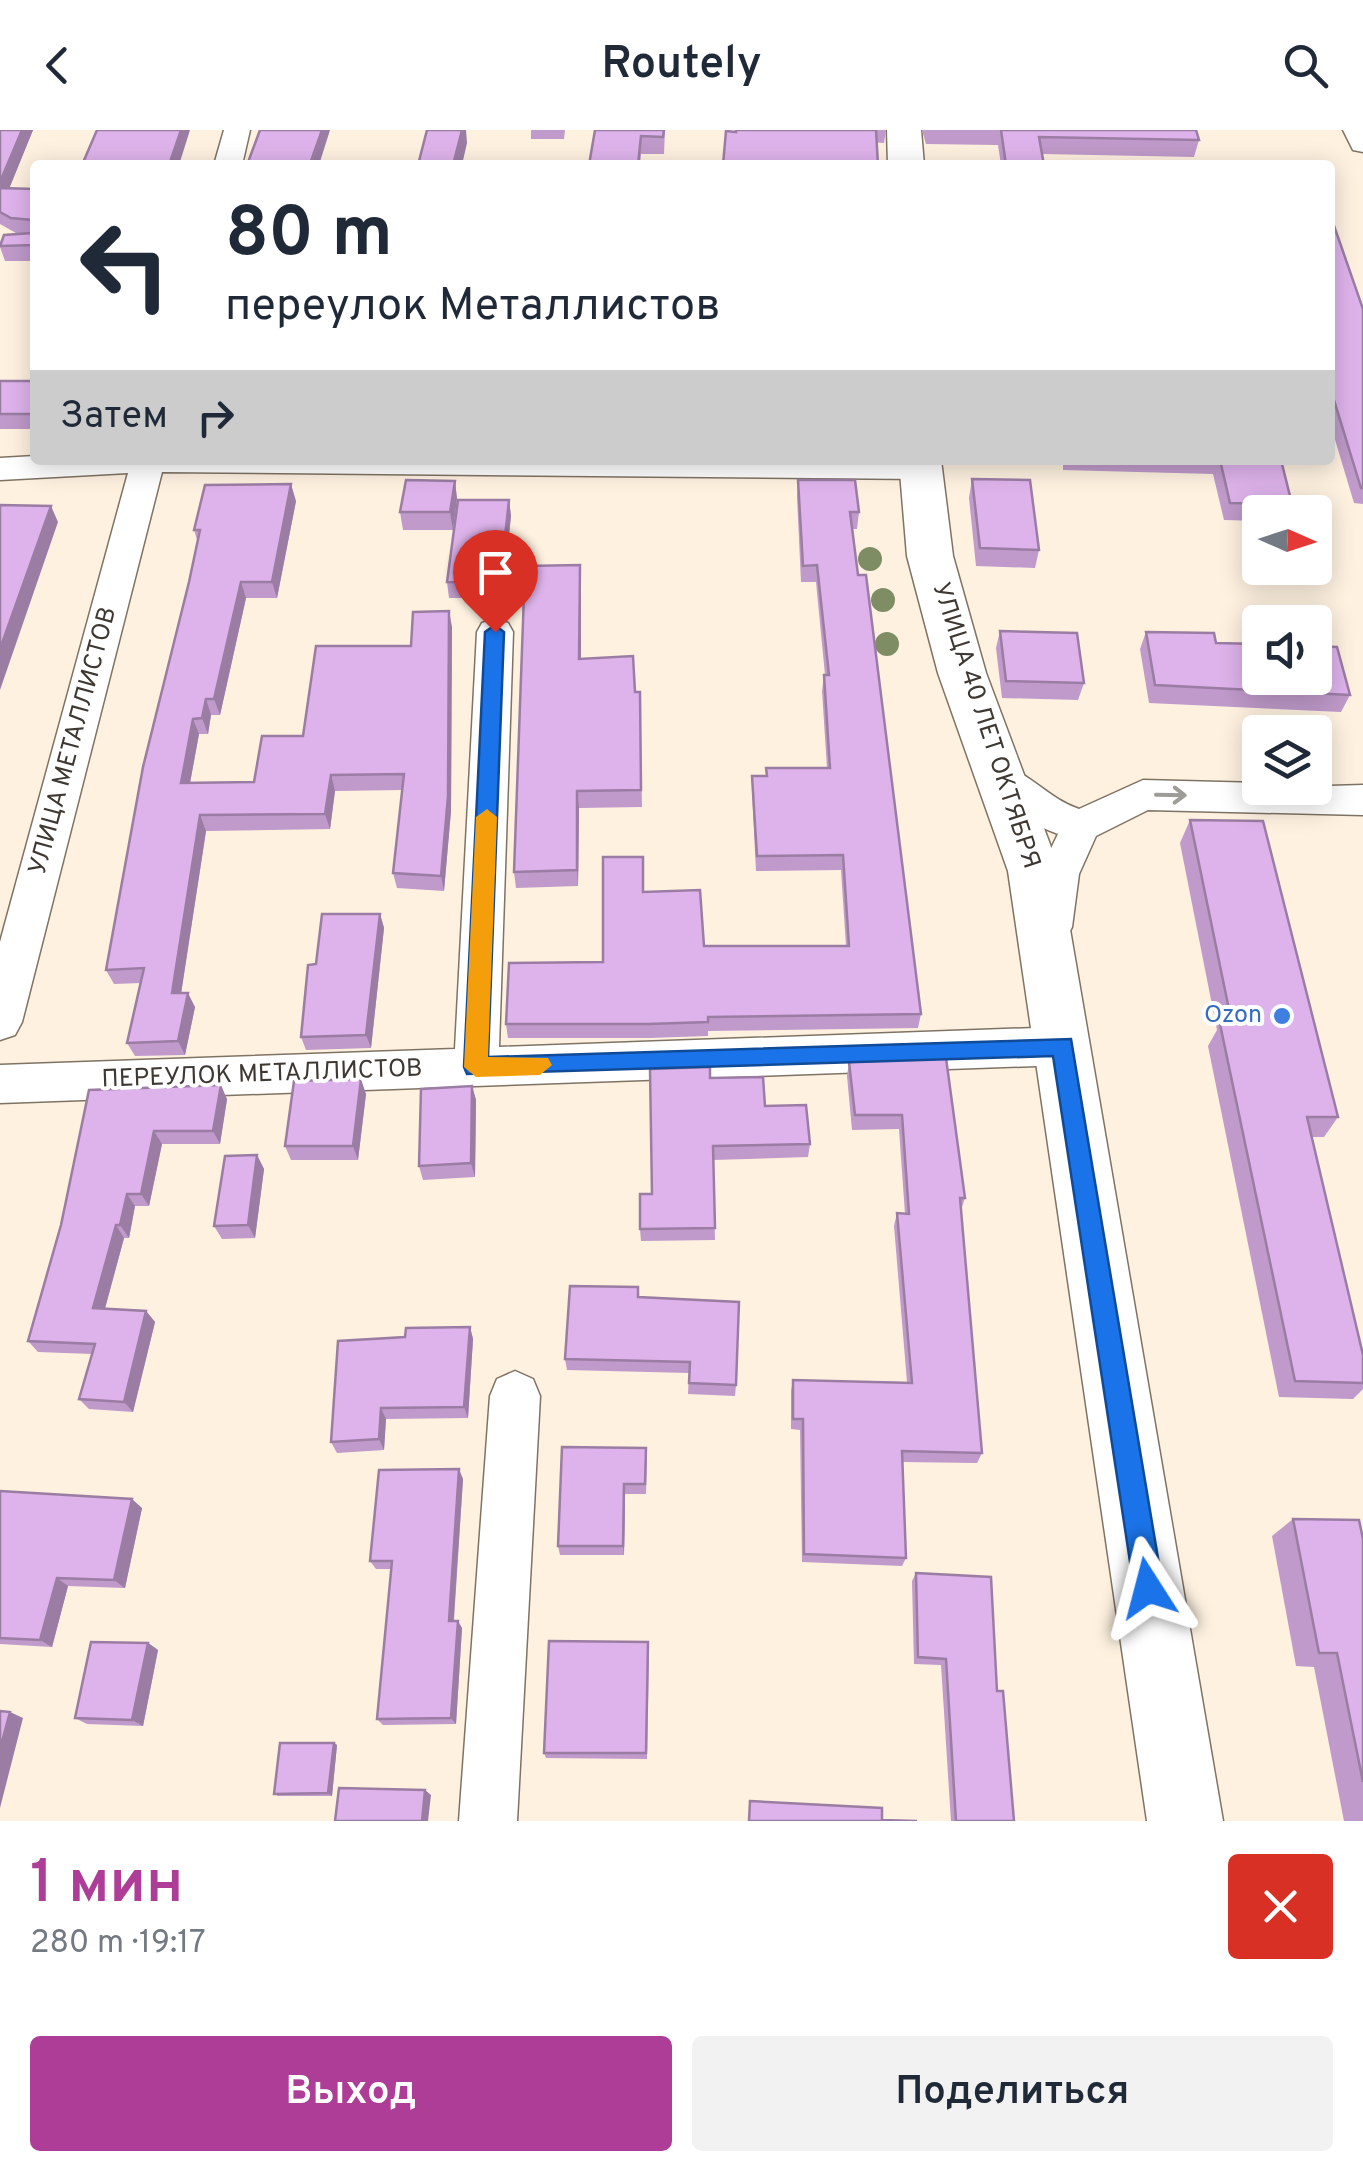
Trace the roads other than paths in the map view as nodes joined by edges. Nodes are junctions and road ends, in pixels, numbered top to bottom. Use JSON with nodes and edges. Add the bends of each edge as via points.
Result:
{"nodes":[{"id":1,"x":237,"y":130,"type":"edge"},
{"id":2,"x":904,"y":130,"type":"edge"},
{"id":3,"x":1356,"y":130,"type":"edge"},
{"id":4,"x":1363,"y":144,"type":"edge"},
{"id":5,"x":229,"y":160,"type":"edge"},
{"id":6,"x":906,"y":160,"type":"edge"},
{"id":7,"x":56,"y":465,"type":"edge"},
{"id":8,"x":147,"y":465,"type":"edge"},
{"id":9,"x":921,"y":465,"type":"edge"},
{"id":10,"x":0,"y":468,"type":"edge"},
{"id":11,"x":495,"y":632,"type":"dead end"},
{"id":12,"x":1001,"y":779,"type":"junction"},
{"id":13,"x":1363,"y":800,"type":"edge"},
{"id":14,"x":1081,"y":826,"type":"junction"},
{"id":15,"x":1047,"y":953,"type":"junction"},
{"id":16,"x":0,"y":1022,"type":"edge"},
{"id":17,"x":1063,"y":1046,"type":"junction"},
{"id":18,"x":476,"y":1067,"type":"junction"},
{"id":19,"x":0,"y":1084,"type":"edge"},
{"id":20,"x":515,"y":1396,"type":"dead end"},
{"id":21,"x":488,"y":1821,"type":"edge"},
{"id":22,"x":1185,"y":1821,"type":"edge"}],
"edges":[{"from":1,"to":5,"type":"street"},
{"from":2,"to":6,"type":"street"},
{"from":3,"to":4,"type":"street"},
{"from":7,"to":10,"type":"street"},
{"from":8,"to":16,"type":"street","name":"УЛИЦА МЕТАЛЛИСТОВ"},
{"from":9,"to":12,"type":"street","name":"УЛИЦА 40 ЛЕТ ОКТЯБРЯ","via":[[930,556]]},
{"from":11,"to":18,"type":"street"},
{"from":12,"to":14,"type":"street","via":[[1042,812]]},
{"from":12,"to":15,"type":"street","name":"УЛИЦА 40 ЛЕТ ОКТЯБРЯ","via":[[1034,871]]},
{"from":14,"to":13,"type":"street","one_way":true,"via":[[1143,794]]},
{"from":14,"to":15,"type":"street","via":[[1059,874]]},
{"from":15,"to":17,"type":"street","name":"УЛИЦА 40 ЛЕТ ОКТЯБРЯ"},
{"from":17,"to":18,"type":"street","name":"ПЕРЕУЛОК МЕТАЛЛИСТОВ"},
{"from":17,"to":22,"type":"street","name":"УЛИЦА 40 ЛЕТ ОКТЯБРЯ"},
{"from":18,"to":19,"type":"street","name":"ПЕРЕУЛОК МЕТАЛЛИСТОВ"},
{"from":20,"to":21,"type":"street"}]}
